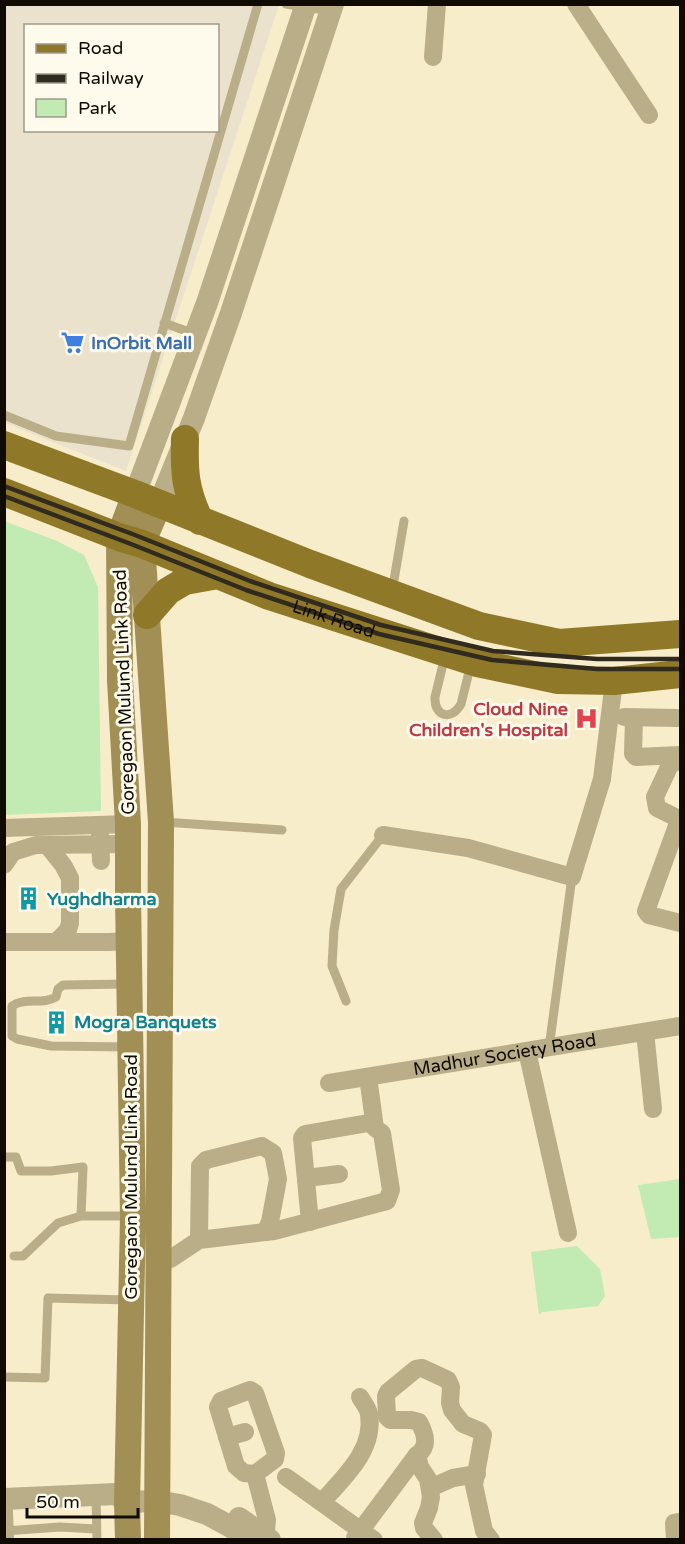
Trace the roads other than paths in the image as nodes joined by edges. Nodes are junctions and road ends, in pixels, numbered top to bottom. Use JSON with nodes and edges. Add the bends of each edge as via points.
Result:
{"nodes":[{"id":1,"x":258,"y":4,"type":"edge"},
{"id":2,"x":437,"y":4,"type":"edge"},
{"id":3,"x":576,"y":4,"type":"edge"},
{"id":4,"x":299,"y":5,"type":"edge"},
{"id":5,"x":332,"y":8,"type":"edge"},
{"id":6,"x":433,"y":57,"type":"dead end"},
{"id":7,"x":648,"y":115,"type":"dead end"},
{"id":8,"x":164,"y":323,"type":"junction"},
{"id":9,"x":195,"y":334,"type":"junction"},
{"id":10,"x":4,"y":415,"type":"edge"},
{"id":11,"x":172,"y":435,"type":"junction"},
{"id":12,"x":4,"y":445,"type":"edge"},
{"id":13,"x":4,"y":492,"type":"edge"},
{"id":14,"x":147,"y":499,"type":"junction"},
{"id":15,"x":200,"y":521,"type":"junction"},
{"id":16,"x":404,"y":521,"type":"dead end"},
{"id":17,"x":130,"y":541,"type":"junction"},
{"id":18,"x":218,"y":575,"type":"junction"},
{"id":19,"x":392,"y":594,"type":"junction"},
{"id":20,"x":147,"y":615,"type":"junction"},
{"id":21,"x":681,"y":634,"type":"edge"},
{"id":22,"x":459,"y":658,"type":"junction"},
{"id":23,"x":681,"y":674,"type":"edge"},
{"id":24,"x":614,"y":681,"type":"junction"},
{"id":25,"x":610,"y":717,"type":"junction"},
{"id":26,"x":634,"y":718,"type":"junction"},
{"id":27,"x":677,"y":718,"type":"dead end"},
{"id":28,"x":681,"y":755,"type":"edge"},
{"id":29,"x":681,"y":760,"type":"edge"},
{"id":30,"x":161,"y":822,"type":"junction"},
{"id":31,"x":11,"y":827,"type":"edge"},
{"id":32,"x":282,"y":830,"type":"dead end"},
{"id":33,"x":128,"y":835,"type":"junction"},
{"id":34,"x":383,"y":835,"type":"joint"},
{"id":35,"x":4,"y":842,"type":"edge"},
{"id":36,"x":52,"y":842,"type":"junction"},
{"id":37,"x":100,"y":842,"type":"junction"},
{"id":38,"x":4,"y":865,"type":"edge"},
{"id":39,"x":572,"y":877,"type":"junction"},
{"id":40,"x":681,"y":923,"type":"edge"},
{"id":41,"x":129,"y":941,"type":"junction"},
{"id":42,"x":4,"y":942,"type":"edge"},
{"id":43,"x":56,"y":942,"type":"junction"},
{"id":44,"x":129,"y":984,"type":"junction"},
{"id":45,"x":346,"y":1001,"type":"dead end"},
{"id":46,"x":681,"y":1026,"type":"edge"},
{"id":47,"x":645,"y":1032,"type":"junction"},
{"id":48,"x":130,"y":1047,"type":"junction"},
{"id":49,"x":549,"y":1048,"type":"junction"},
{"id":50,"x":527,"y":1051,"type":"junction"},
{"id":51,"x":131,"y":1074,"type":"junction"},
{"id":52,"x":159,"y":1074,"type":"junction"},
{"id":53,"x":368,"y":1077,"type":"junction"},
{"id":54,"x":329,"y":1083,"type":"dead end"},
{"id":55,"x":653,"y":1109,"type":"dead end"},
{"id":56,"x":374,"y":1122,"type":"junction"},
{"id":57,"x":4,"y":1157,"type":"edge"},
{"id":58,"x":339,"y":1174,"type":"dead end"},
{"id":59,"x":306,"y":1178,"type":"junction"},
{"id":60,"x":81,"y":1216,"type":"junction"},
{"id":61,"x":133,"y":1216,"type":"junction"},
{"id":62,"x":309,"y":1222,"type":"junction"},
{"id":63,"x":265,"y":1232,"type":"junction"},
{"id":64,"x":568,"y":1233,"type":"dead end"},
{"id":65,"x":199,"y":1240,"type":"junction"},
{"id":66,"x":14,"y":1256,"type":"dead end"},
{"id":67,"x":159,"y":1264,"type":"junction"},
{"id":68,"x":132,"y":1300,"type":"junction"},
{"id":69,"x":4,"y":1377,"type":"edge"},
{"id":70,"x":360,"y":1397,"type":"dead end"},
{"id":71,"x":417,"y":1455,"type":"junction"},
{"id":72,"x":255,"y":1474,"type":"junction"},
{"id":73,"x":477,"y":1474,"type":"junction"},
{"id":74,"x":286,"y":1477,"type":"dead end"},
{"id":75,"x":430,"y":1488,"type":"junction"},
{"id":76,"x":117,"y":1494,"type":"junction"},
{"id":77,"x":156,"y":1494,"type":"junction"},
{"id":78,"x":4,"y":1499,"type":"edge"},
{"id":79,"x":322,"y":1502,"type":"junction"},
{"id":80,"x":4,"y":1510,"type":"edge"},
{"id":81,"x":681,"y":1522,"type":"edge"},
{"id":82,"x":96,"y":1529,"type":"junction"},
{"id":83,"x":5,"y":1531,"type":"edge"},
{"id":84,"x":363,"y":1536,"type":"edge"},
{"id":85,"x":5,"y":1539,"type":"edge"},
{"id":86,"x":97,"y":1539,"type":"edge"},
{"id":87,"x":128,"y":1539,"type":"edge"},
{"id":88,"x":157,"y":1539,"type":"edge"},
{"id":89,"x":262,"y":1539,"type":"edge"},
{"id":90,"x":434,"y":1539,"type":"edge"},
{"id":91,"x":491,"y":1539,"type":"edge"},
{"id":92,"x":675,"y":1539,"type":"edge"}],
"edges":[{"from":1,"to":8,"type":"lane"},
{"from":2,"to":6,"type":"street"},
{"from":3,"to":7,"type":"street"},
{"from":4,"to":5,"type":"lane"},
{"from":4,"to":9,"type":"street"},
{"from":5,"to":11,"type":"street","via":[[231,313]]},
{"from":8,"to":9,"type":"lane"},
{"from":8,"to":10,"type":"lane","via":[[129,446],[56,436]]},
{"from":9,"to":11,"type":"street"},
{"from":11,"to":14,"type":"street"},
{"from":11,"to":15,"type":"main road"},
{"from":12,"to":14,"type":"main road"},
{"from":13,"to":17,"type":"main road","name":"Link Road"},
{"from":14,"to":15,"type":"main road"},
{"from":14,"to":17,"type":"main road"},
{"from":15,"to":19,"type":"main road"},
{"from":16,"to":19,"type":"lane"},
{"from":17,"to":18,"type":"main road","name":"Link Road"},
{"from":17,"to":20,"type":"main road","name":"Goregaon Mulund Link Road"},
{"from":17,"to":33,"type":"main road","name":"Goregaon Mulund Link Road","via":[[120,680]]},
{"from":18,"to":20,"type":"main road","via":[[185,581],[168,591]]},
{"from":18,"to":22,"type":"main road","name":"Link Road","via":[[269,596]]},
{"from":19,"to":21,"type":"main road","via":[[478,626],[559,644]]},
{"from":20,"to":30,"type":"main road","name":"Goregaon Mulund Link Road"},
{"from":22,"to":22,"type":"lane","via":[[461,704],[453,714],[446,715],[436,710],[435,697]]},
{"from":22,"to":24,"type":"main road","name":"Link Road","via":[[558,680]]},
{"from":23,"to":24,"type":"main road","name":"Link Road"},
{"from":24,"to":25,"type":"street"},
{"from":25,"to":26,"type":"street"},
{"from":25,"to":39,"type":"street","via":[[602,779]]},
{"from":26,"to":27,"type":"street"},
{"from":26,"to":28,"type":"street","via":[[636,757]]},
{"from":29,"to":40,"type":"street","via":[[670,765],[655,798],[657,808],[675,817],[678,823],[645,911]]},
{"from":30,"to":32,"type":"lane"},
{"from":30,"to":52,"type":"main road","name":"Goregaon Mulund Link Road"},
{"from":31,"to":35,"type":"street"},
{"from":31,"to":37,"type":"street"},
{"from":33,"to":37,"type":"street"},
{"from":33,"to":41,"type":"main road","name":"Goregaon Mulund Link Road"},
{"from":34,"to":39,"type":"street","via":[[468,848]]},
{"from":34,"to":45,"type":"lane","via":[[341,889],[332,966]]},
{"from":36,"to":37,"type":"street"},
{"from":36,"to":38,"type":"street","via":[[13,852]]},
{"from":36,"to":43,"type":"street","via":[[70,878],[70,923]]},
{"from":39,"to":49,"type":"lane"},
{"from":41,"to":43,"type":"street"},
{"from":41,"to":44,"type":"main road","name":"Goregaon Mulund Link Road"},
{"from":42,"to":43,"type":"street"},
{"from":44,"to":48,"type":"main road","name":"Goregaon Mulund Link Road"},
{"from":44,"to":48,"type":"lane","via":[[63,985],[49,1001],[17,1003],[12,1006],[12,1036],[51,1046]]},
{"from":46,"to":47,"type":"street","name":"Madhur Society Road"},
{"from":47,"to":49,"type":"street","name":"Madhur Society Road"},
{"from":47,"to":55,"type":"street"},
{"from":48,"to":51,"type":"main road","name":"Goregaon Mulund Link Road"},
{"from":49,"to":50,"type":"street","name":"Madhur Society Road"},
{"from":50,"to":53,"type":"street","name":"Madhur Society Road"},
{"from":50,"to":64,"type":"street"},
{"from":51,"to":52,"type":"main road"},
{"from":51,"to":61,"type":"main road","name":"Goregaon Mulund Link Road"},
{"from":52,"to":67,"type":"main road","name":"Goregaon Mulund Link Road"},
{"from":53,"to":54,"type":"street","name":"Madhur Society Road"},
{"from":53,"to":56,"type":"street"},
{"from":56,"to":59,"type":"street","via":[[305,1134],[302,1138]]},
{"from":56,"to":62,"type":"street","via":[[382,1133],[391,1190],[387,1201]]},
{"from":57,"to":60,"type":"lane","via":[[16,1157],[21,1171],[83,1167]]},
{"from":58,"to":59,"type":"street"},
{"from":59,"to":62,"type":"street"},
{"from":60,"to":61,"type":"lane"},
{"from":60,"to":66,"type":"lane","via":[[58,1223],[23,1256]]},
{"from":61,"to":68,"type":"main road","name":"Goregaon Mulund Link Road"},
{"from":62,"to":63,"type":"street"},
{"from":63,"to":65,"type":"street"},
{"from":63,"to":65,"type":"street","via":[[278,1179],[273,1153],[262,1146],[206,1160],[200,1166]]},
{"from":65,"to":67,"type":"street"},
{"from":67,"to":77,"type":"main road","name":"Goregaon Mulund Link Road"},
{"from":68,"to":69,"type":"lane","via":[[48,1298],[45,1378]]},
{"from":68,"to":76,"type":"main road","name":"Goregaon Mulund Link Road"},
{"from":70,"to":79,"type":"street","via":[[369,1412],[369,1438],[357,1462]]},
{"from":71,"to":73,"type":"street","via":[[422,1452],[426,1434],[419,1422],[390,1420],[386,1396],[422,1368],[448,1380],[452,1410],[463,1424],[483,1435]]},
{"from":71,"to":75,"type":"street"},
{"from":71,"to":84,"type":"street"},
{"from":72,"to":72,"type":"street","via":[[275,1460],[276,1453],[255,1393],[250,1390],[221,1401],[218,1407],[236,1435],[236,1466],[244,1473]]},
{"from":72,"to":89,"type":"street","via":[[267,1520]]},
{"from":73,"to":75,"type":"street","via":[[453,1478]]},
{"from":73,"to":91,"type":"street","via":[[474,1485],[484,1531]]},
{"from":74,"to":79,"type":"street"},
{"from":75,"to":90,"type":"street","via":[[423,1523]]},
{"from":76,"to":77,"type":"street"},
{"from":76,"to":78,"type":"street"},
{"from":76,"to":82,"type":"lane"},
{"from":76,"to":87,"type":"main road","name":"Goregaon Mulund Link Road"},
{"from":77,"to":88,"type":"main road","name":"Goregaon Mulund Link Road"},
{"from":77,"to":89,"type":"street","via":[[203,1502],[239,1519]]},
{"from":79,"to":84,"type":"street"},
{"from":80,"to":83,"type":"street"},
{"from":81,"to":92,"type":"street","via":[[674,1523]]},
{"from":82,"to":83,"type":"lane"},
{"from":82,"to":86,"type":"lane"},
{"from":83,"to":85,"type":"street"}]}
